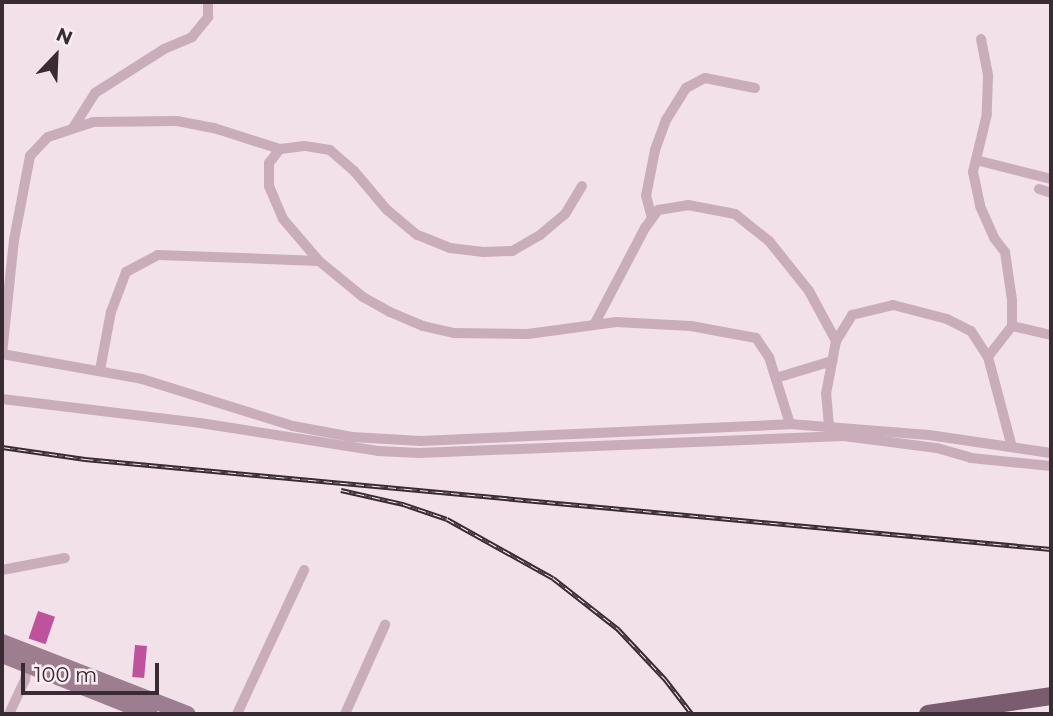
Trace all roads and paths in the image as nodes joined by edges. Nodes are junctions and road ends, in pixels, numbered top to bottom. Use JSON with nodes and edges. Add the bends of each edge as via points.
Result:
{"nodes":[{"id":1,"x":208,"y":2,"type":"edge"},
{"id":2,"x":981,"y":39,"type":"dead end"},
{"id":3,"x":755,"y":89,"type":"dead end"},
{"id":4,"x":73,"y":128,"type":"junction"},
{"id":5,"x":280,"y":149,"type":"junction"},
{"id":6,"x":975,"y":160,"type":"junction"},
{"id":7,"x":1051,"y":179,"type":"edge"},
{"id":8,"x":582,"y":186,"type":"dead end"},
{"id":9,"x":1040,"y":189,"type":"dead end"},
{"id":10,"x":1051,"y":193,"type":"edge"},
{"id":11,"x":652,"y":218,"type":"junction"},
{"id":12,"x":319,"y":261,"type":"junction"},
{"id":13,"x":594,"y":325,"type":"junction"},
{"id":14,"x":1012,"y":326,"type":"junction"},
{"id":15,"x":1051,"y":335,"type":"edge"},
{"id":16,"x":835,"y":341,"type":"junction"},
{"id":17,"x":2,"y":354,"type":"edge"},
{"id":18,"x":988,"y":357,"type":"junction"},
{"id":19,"x":832,"y":361,"type":"junction"},
{"id":20,"x":100,"y":370,"type":"junction"},
{"id":21,"x":776,"y":377,"type":"junction"},
{"id":22,"x":2,"y":399,"type":"edge"},
{"id":23,"x":790,"y":424,"type":"junction"},
{"id":24,"x":829,"y":426,"type":"junction"},
{"id":25,"x":1012,"y":447,"type":"junction"},
{"id":26,"x":1051,"y":453,"type":"edge"},
{"id":27,"x":1051,"y":466,"type":"edge"},
{"id":28,"x":65,"y":558,"type":"dead end"},
{"id":29,"x":304,"y":569,"type":"dead end"},
{"id":30,"x":2,"y":570,"type":"edge"},
{"id":31,"x":385,"y":625,"type":"dead end"},
{"id":32,"x":2,"y":642,"type":"edge"},
{"id":33,"x":2,"y":655,"type":"edge"},
{"id":34,"x":27,"y":666,"type":"junction"},
{"id":35,"x":1051,"y":696,"type":"edge"},
{"id":36,"x":1051,"y":703,"type":"edge"},
{"id":37,"x":9,"y":714,"type":"edge"},
{"id":38,"x":150,"y":714,"type":"edge"},
{"id":39,"x":188,"y":714,"type":"edge"},
{"id":40,"x":237,"y":714,"type":"edge"},
{"id":41,"x":345,"y":714,"type":"edge"},
{"id":42,"x":928,"y":714,"type":"edge"},
{"id":43,"x":975,"y":714,"type":"edge"}],
"edges":[{"from":1,"to":4,"type":"street","via":[[208,17],[192,37],[164,49],[95,93]]},
{"from":2,"to":6,"type":"street","via":[[988,76],[987,114]]},
{"from":3,"to":11,"type":"street","via":[[705,78],[686,88],[666,120],[655,150],[646,196]]},
{"from":4,"to":5,"type":"street","via":[[93,122],[177,121]]},
{"from":4,"to":17,"type":"street","via":[[48,136],[30,156],[14,240]]},
{"from":5,"to":8,"type":"street","via":[[330,150],[417,235],[450,248],[512,251],[565,214]]},
{"from":5,"to":12,"type":"street","via":[[269,163],[269,186],[283,219]]},
{"from":6,"to":7,"type":"street"},
{"from":6,"to":14,"type":"street","via":[[980,206],[1005,253]]},
{"from":9,"to":10,"type":"street"},
{"from":11,"to":13,"type":"street"},
{"from":11,"to":16,"type":"street","via":[[658,211],[688,205],[735,214],[769,241],[809,291]]},
{"from":12,"to":13,"type":"street","via":[[363,297],[423,326],[454,333],[528,334]]},
{"from":12,"to":20,"type":"street","via":[[158,255],[126,272],[111,312]]},
{"from":13,"to":21,"type":"street","via":[[617,321],[691,326],[757,338]]},
{"from":14,"to":15,"type":"street"},
{"from":14,"to":18,"type":"street"},
{"from":16,"to":18,"type":"street","via":[[852,315],[893,305],[947,319],[971,331]]},
{"from":16,"to":19,"type":"street"},
{"from":17,"to":20,"type":"street"},
{"from":18,"to":25,"type":"street"},
{"from":19,"to":21,"type":"street"},
{"from":19,"to":24,"type":"street","via":[[826,394]]},
{"from":20,"to":23,"type":"street","via":[[293,426],[352,438],[421,441]]},
{"from":21,"to":23,"type":"street"},
{"from":22,"to":27,"type":"street","via":[[378,451],[844,436],[937,448],[971,458]]},
{"from":23,"to":24,"type":"street"},
{"from":24,"to":25,"type":"street"},
{"from":25,"to":26,"type":"street"},
{"from":28,"to":30,"type":"street"},
{"from":29,"to":40,"type":"street"},
{"from":31,"to":41,"type":"street"},
{"from":32,"to":39,"type":"main road"},
{"from":33,"to":34,"type":"main road"},
{"from":34,"to":37,"type":"street"},
{"from":34,"to":38,"type":"main road"},
{"from":35,"to":42,"type":"main road"},
{"from":36,"to":43,"type":"main road"}]}
